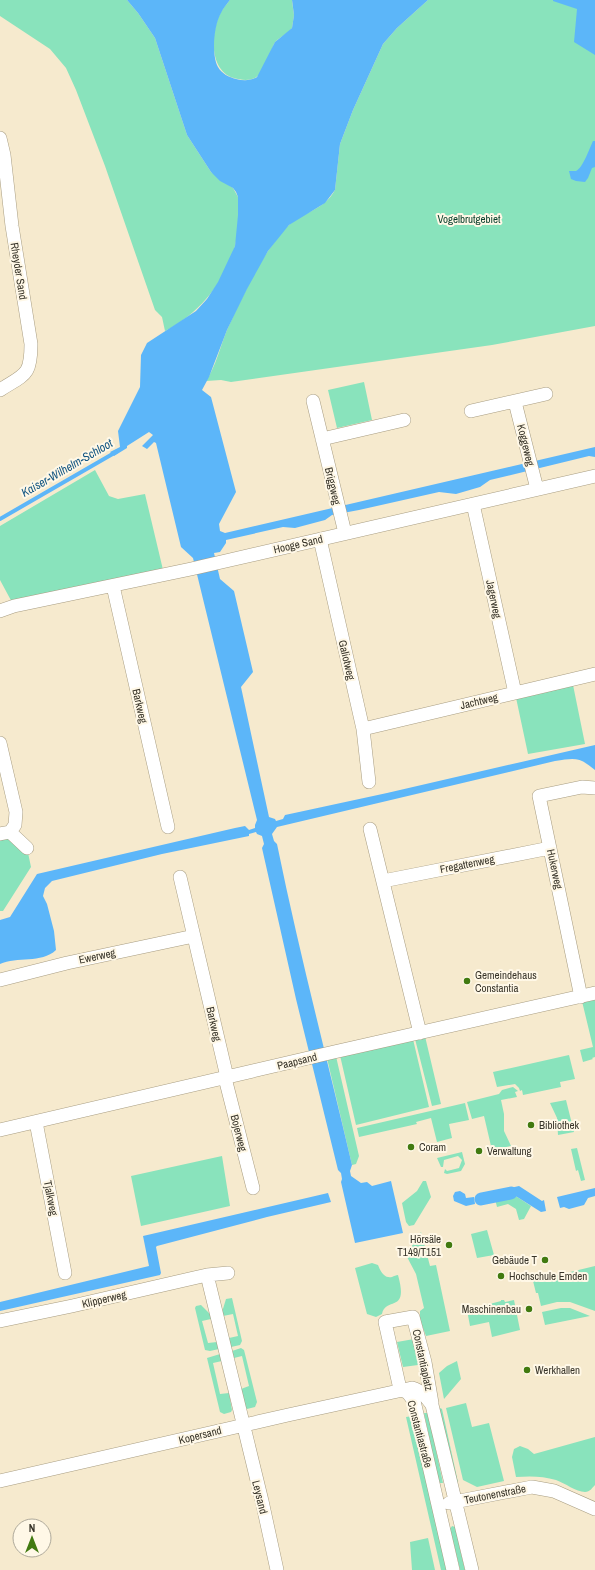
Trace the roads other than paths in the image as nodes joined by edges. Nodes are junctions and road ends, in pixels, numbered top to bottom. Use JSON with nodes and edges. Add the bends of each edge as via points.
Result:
{"nodes":[{"id":1,"x":0,"y":138,"type":"edge"},
{"id":2,"x":0,"y":390,"type":"edge"},
{"id":3,"x":546,"y":394,"type":"dead end"},
{"id":4,"x":313,"y":401,"type":"dead end"},
{"id":5,"x":515,"y":402,"type":"junction"},
{"id":6,"x":471,"y":411,"type":"dead end"},
{"id":7,"x":404,"y":420,"type":"dead end"},
{"id":8,"x":322,"y":439,"type":"junction"},
{"id":9,"x":595,"y":476,"type":"edge"},
{"id":10,"x":537,"y":489,"type":"junction"},
{"id":11,"x":473,"y":504,"type":"junction"},
{"id":12,"x":345,"y":533,"type":"junction"},
{"id":13,"x":320,"y":539,"type":"junction"},
{"id":14,"x":113,"y":586,"type":"junction"},
{"id":15,"x":0,"y":612,"type":"edge"},
{"id":16,"x":595,"y":674,"type":"edge"},
{"id":17,"x":515,"y":693,"type":"junction"},
{"id":18,"x":362,"y":728,"type":"junction"},
{"id":19,"x":0,"y":743,"type":"edge"},
{"id":20,"x":369,"y":782,"type":"dead end"},
{"id":21,"x":595,"y":788,"type":"edge"},
{"id":22,"x":168,"y":827,"type":"dead end"},
{"id":23,"x":370,"y":830,"type":"dead end"},
{"id":24,"x":5,"y":833,"type":"edge"},
{"id":25,"x":28,"y":848,"type":"dead end"},
{"id":26,"x":550,"y":848,"type":"junction"},
{"id":27,"x":180,"y":877,"type":"dead end"},
{"id":28,"x":383,"y":881,"type":"junction"},
{"id":29,"x":194,"y":936,"type":"junction"},
{"id":30,"x":0,"y":980,"type":"edge"},
{"id":31,"x":595,"y":993,"type":"edge"},
{"id":32,"x":581,"y":996,"type":"junction"},
{"id":33,"x":420,"y":1033,"type":"junction"},
{"id":34,"x":226,"y":1078,"type":"junction"},
{"id":35,"x":36,"y":1122,"type":"junction"},
{"id":36,"x":0,"y":1130,"type":"edge"},
{"id":37,"x":253,"y":1188,"type":"dead end"},
{"id":38,"x":65,"y":1273,"type":"dead end"},
{"id":39,"x":228,"y":1273,"type":"dead end"},
{"id":40,"x":207,"y":1275,"type":"junction"},
{"id":41,"x":0,"y":1321,"type":"edge"},
{"id":42,"x":400,"y":1390,"type":"junction"},
{"id":43,"x":432,"y":1405,"type":"junction"},
{"id":44,"x":243,"y":1425,"type":"junction"},
{"id":45,"x":0,"y":1481,"type":"edge"},
{"id":46,"x":456,"y":1502,"type":"junction"},
{"id":47,"x":438,"y":1505,"type":"junction"},
{"id":48,"x":595,"y":1509,"type":"edge"},
{"id":49,"x":277,"y":1570,"type":"edge"},
{"id":50,"x":453,"y":1570,"type":"edge"},
{"id":51,"x":472,"y":1570,"type":"edge"}],
"edges":[{"from":1,"to":2,"type":"street","name":"Rheyder Sand","via":[[31,344],[31,363],[28,370]]},
{"from":3,"to":5,"type":"street"},
{"from":4,"to":8,"type":"street","name":"Briggweg"},
{"from":5,"to":6,"type":"street"},
{"from":5,"to":10,"type":"street","name":"Koggeweg"},
{"from":7,"to":8,"type":"street"},
{"from":8,"to":12,"type":"street","name":"Briggweg"},
{"from":9,"to":10,"type":"street","name":"Hooge Sand"},
{"from":10,"to":11,"type":"street","name":"Hooge Sand"},
{"from":11,"to":12,"type":"street","name":"Hooge Sand"},
{"from":11,"to":17,"type":"street","name":"Jagerweg"},
{"from":12,"to":13,"type":"street","name":"Hooge Sand"},
{"from":13,"to":14,"type":"street","name":"Hooge Sand"},
{"from":13,"to":18,"type":"street","name":"Galiotweg"},
{"from":14,"to":15,"type":"street","name":"Hooge Sand","via":[[14,606]]},
{"from":14,"to":22,"type":"street","name":"Barkweg"},
{"from":16,"to":17,"type":"street","name":"Jachtweg"},
{"from":17,"to":18,"type":"street","name":"Jachtweg"},
{"from":18,"to":20,"type":"street","name":"Galiotweg"},
{"from":19,"to":24,"type":"street","via":[[16,812],[15,825]]},
{"from":21,"to":26,"type":"street","name":"Hukerweg","via":[[582,787],[539,796]]},
{"from":23,"to":28,"type":"street"},
{"from":24,"to":25,"type":"street"},
{"from":26,"to":28,"type":"street","name":"Fregattenweg"},
{"from":26,"to":32,"type":"street","name":"Hukerweg"},
{"from":27,"to":29,"type":"street","name":"Barkweg"},
{"from":28,"to":33,"type":"street"},
{"from":29,"to":30,"type":"street","name":"Ewerweg","via":[[67,962]]},
{"from":29,"to":34,"type":"street","name":"Barkweg"},
{"from":31,"to":32,"type":"street","name":"Paapsand"},
{"from":32,"to":33,"type":"street","name":"Paapsand"},
{"from":33,"to":34,"type":"street","name":"Paapsand"},
{"from":34,"to":35,"type":"street","name":"Paapsand"},
{"from":34,"to":37,"type":"street","name":"Bojerweg"},
{"from":35,"to":36,"type":"street","name":"Paapsand"},
{"from":35,"to":38,"type":"street","name":"Tjalkweg"},
{"from":39,"to":40,"type":"street","name":"Klipperweg"},
{"from":40,"to":41,"type":"street","name":"Klipperweg"},
{"from":40,"to":44,"type":"street"},
{"from":42,"to":43,"type":"street","name":"Constantiastraße","via":[[412,1388],[421,1391]]},
{"from":42,"to":43,"type":"street","name":"Constantiaplatz","via":[[385,1322],[413,1317],[426,1366]]},
{"from":42,"to":44,"type":"street","name":"Kopersand"},
{"from":42,"to":47,"type":"street","name":"Constantiastraße","via":[[408,1393],[414,1402]]},
{"from":43,"to":46,"type":"street","name":"Constantiastraße"},
{"from":44,"to":45,"type":"street","name":"Kopersand"},
{"from":44,"to":49,"type":"street","name":"Leysand"},
{"from":46,"to":47,"type":"street","name":"Teutonenstraße"},
{"from":46,"to":48,"type":"street","name":"Teutonenstraße","via":[[532,1487],[554,1491]]},
{"from":46,"to":51,"type":"street","name":"Constantiastraße"},
{"from":47,"to":50,"type":"street","name":"Constantiastraße"}]}
